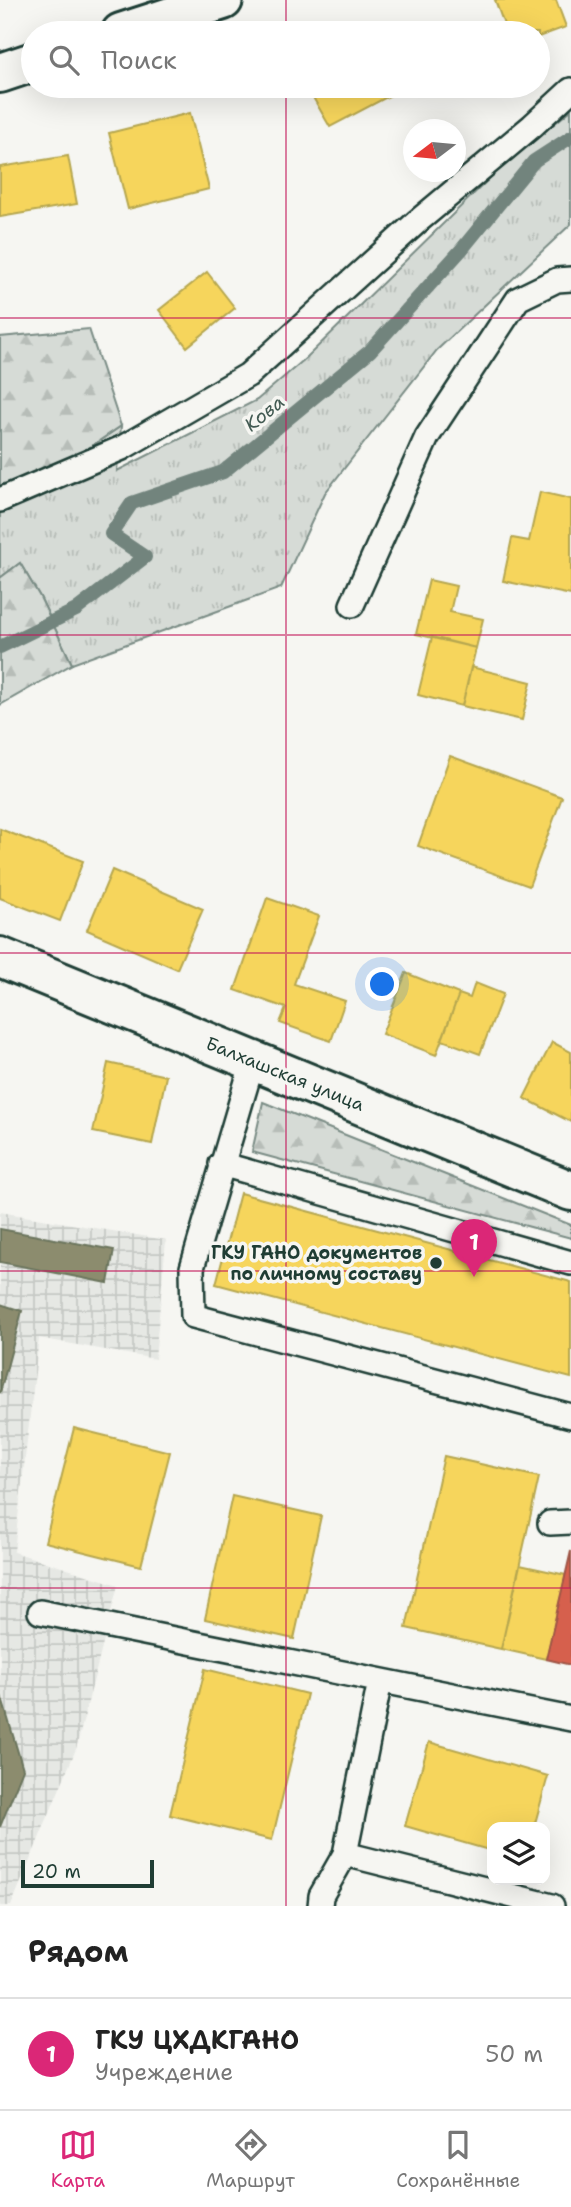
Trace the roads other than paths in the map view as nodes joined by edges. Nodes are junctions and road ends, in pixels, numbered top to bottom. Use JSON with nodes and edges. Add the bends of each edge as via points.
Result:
{"nodes":[{"id":1,"x":223,"y":0,"type":"edge"},
{"id":2,"x":158,"y":21,"type":"edge"},
{"id":3,"x":21,"y":66,"type":"edge"},
{"id":4,"x":0,"y":73,"type":"edge"},
{"id":5,"x":571,"y":90,"type":"edge"},
{"id":6,"x":571,"y":279,"type":"edge"},
{"id":7,"x":0,"y":500,"type":"edge"},
{"id":8,"x":352,"y":605,"type":"dead end"},
{"id":9,"x":0,"y":957,"type":"edge"},
{"id":10,"x":253,"y":1061,"type":"junction"},
{"id":11,"x":221,"y":1164,"type":"junction"},
{"id":12,"x":571,"y":1191,"type":"edge"},
{"id":13,"x":571,"y":1263,"type":"edge"},
{"id":14,"x":571,"y":1416,"type":"edge"},
{"id":15,"x":40,"y":1612,"type":"dead end"},
{"id":16,"x":380,"y":1681,"type":"junction"},
{"id":17,"x":571,"y":1719,"type":"edge"},
{"id":18,"x":345,"y":1854,"type":"junction"},
{"id":19,"x":320,"y":1906,"type":"edge"},
{"id":20,"x":552,"y":1906,"type":"edge"}],
"edges":[{"from":1,"to":2,"type":"street"},
{"from":3,"to":4,"type":"street"},
{"from":5,"to":7,"type":"lane","via":[[418,220],[248,375],[122,448]]},
{"from":6,"to":8,"type":"lane","via":[[557,280],[517,299],[427,437]]},
{"from":9,"to":10,"type":"street","name":"Балхашская улица"},
{"from":10,"to":11,"type":"lane"},
{"from":10,"to":12,"type":"street","name":"Балхашская улица"},
{"from":11,"to":13,"type":"lane"},
{"from":11,"to":14,"type":"lane","via":[[192,1268],[193,1316]]},
{"from":15,"to":16,"type":"lane"},
{"from":16,"to":17,"type":"lane"},
{"from":16,"to":18,"type":"lane"},
{"from":18,"to":19,"type":"lane"},
{"from":18,"to":20,"type":"lane"}]}
